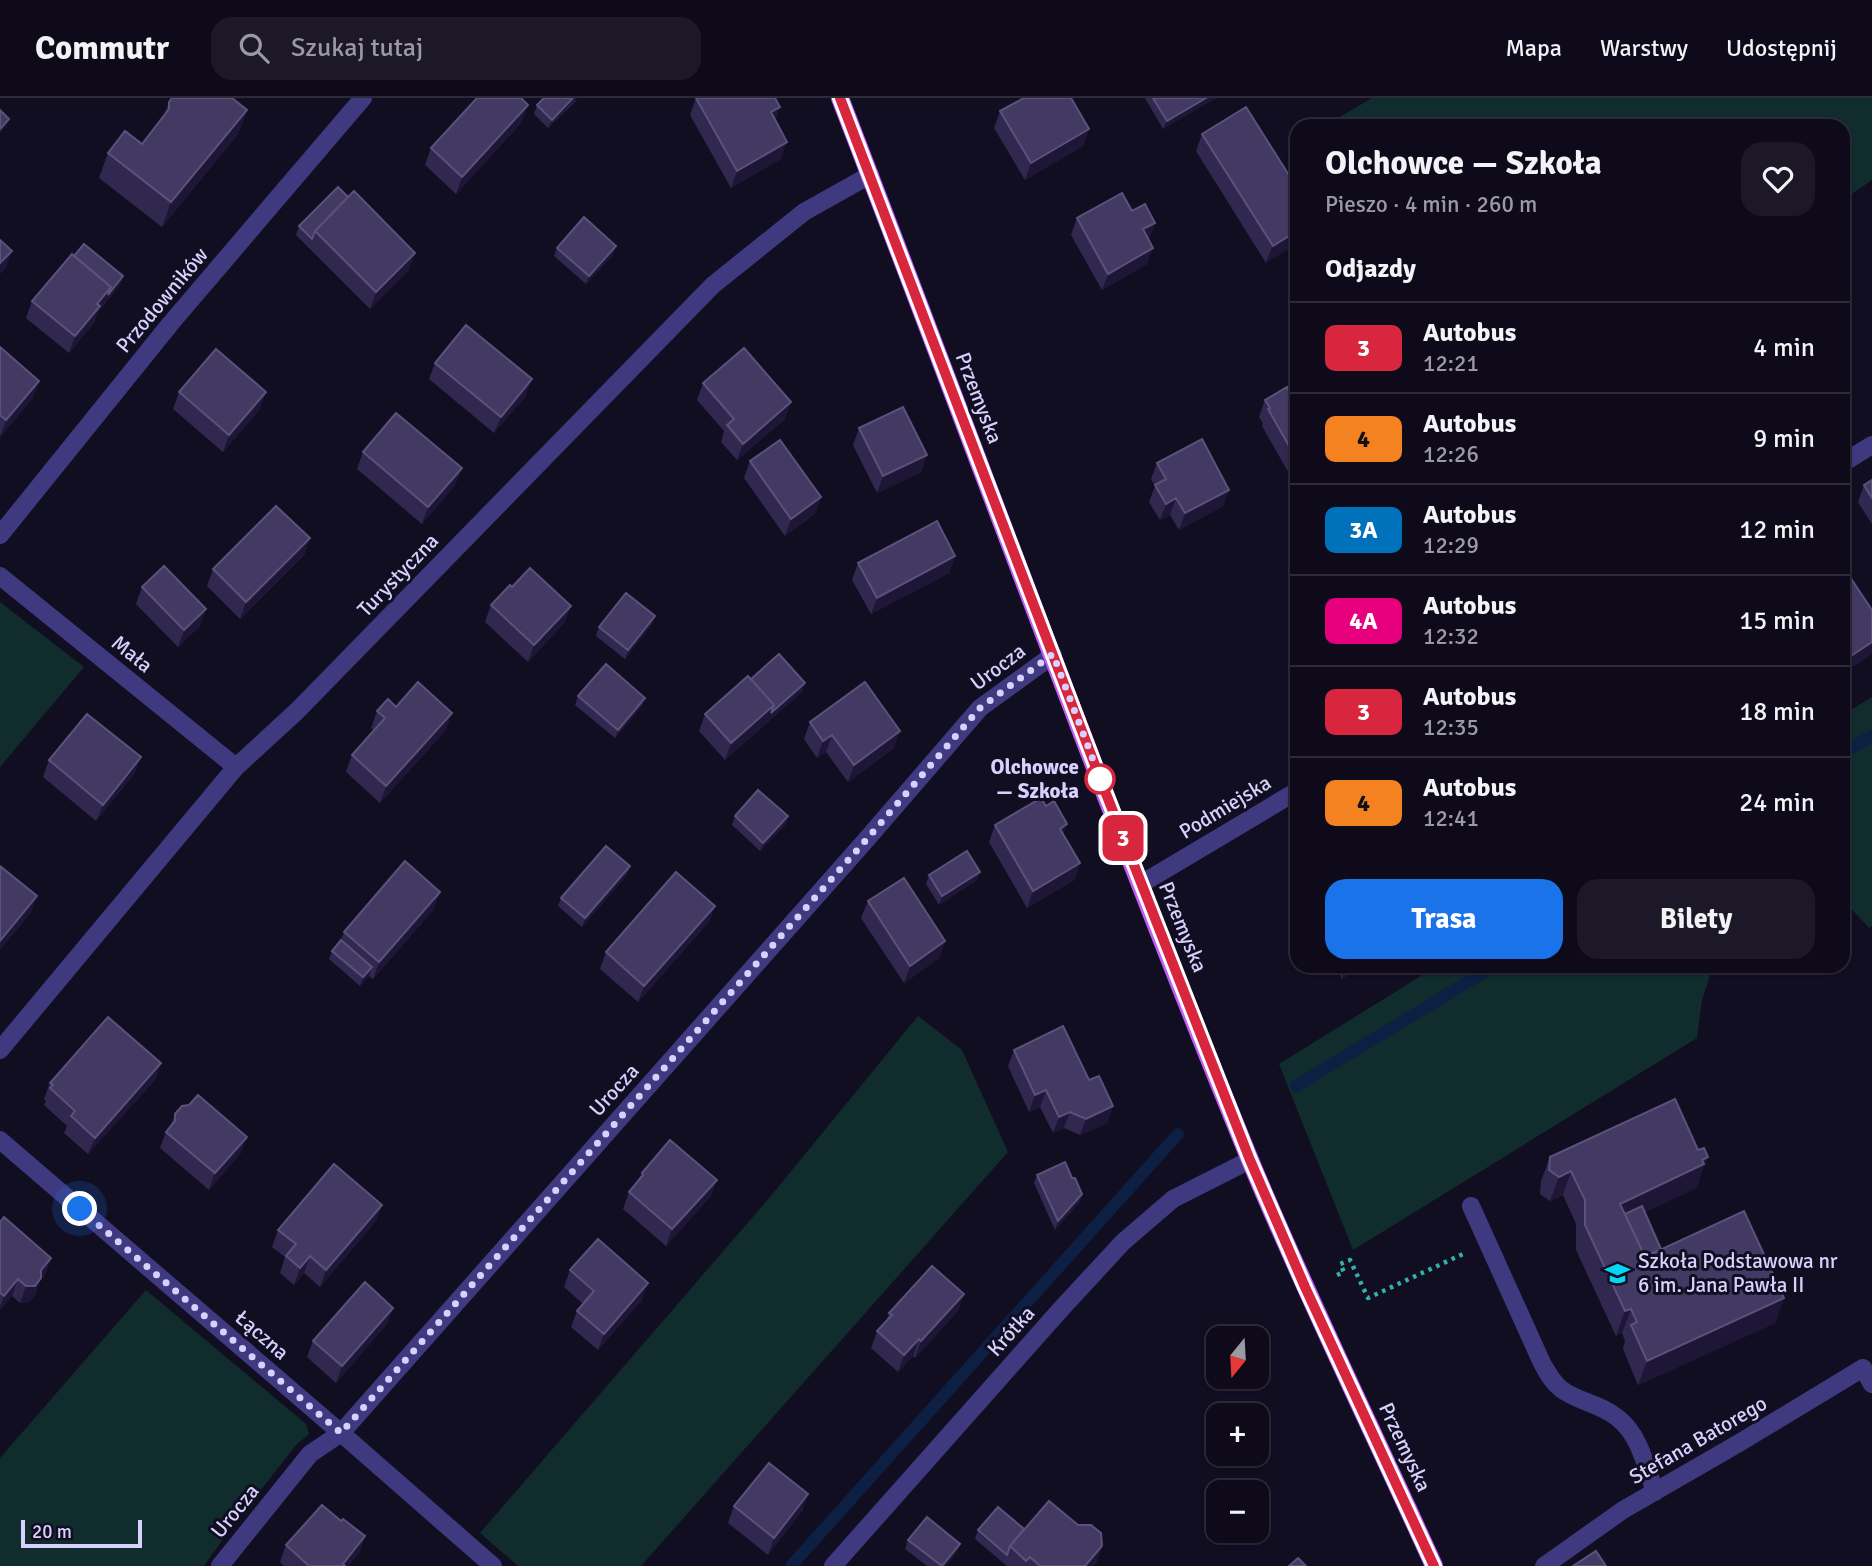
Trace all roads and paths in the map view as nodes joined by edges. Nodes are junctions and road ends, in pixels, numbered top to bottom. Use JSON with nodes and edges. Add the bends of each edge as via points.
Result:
{"nodes":[{"id":1,"x":363,"y":98,"type":"edge"},
{"id":2,"x":843,"y":99,"type":"edge"},
{"id":3,"x":870,"y":175,"type":"junction"},
{"id":4,"x":1872,"y":444,"type":"edge"},
{"id":5,"x":1850,"y":458,"type":"edge"},
{"id":6,"x":0,"y":535,"type":"edge"},
{"id":7,"x":0,"y":576,"type":"edge"},
{"id":8,"x":1053,"y":654,"type":"junction"},
{"id":9,"x":236,"y":767,"type":"junction"},
{"id":10,"x":1290,"y":795,"type":"edge"},
{"id":11,"x":1141,"y":884,"type":"junction"},
{"id":12,"x":0,"y":1050,"type":"edge"},
{"id":13,"x":0,"y":1140,"type":"edge"},
{"id":14,"x":1250,"y":1160,"type":"junction"},
{"id":15,"x":1471,"y":1206,"type":"dead end"},
{"id":16,"x":1488,"y":1243,"type":"junction"},
{"id":17,"x":1337,"y":1275,"type":"dead end"},
{"id":18,"x":1872,"y":1384,"type":"edge"},
{"id":19,"x":341,"y":1433,"type":"junction"},
{"id":20,"x":1655,"y":1492,"type":"junction"},
{"id":21,"x":220,"y":1566,"type":"edge"},
{"id":22,"x":493,"y":1566,"type":"edge"},
{"id":23,"x":833,"y":1566,"type":"edge"},
{"id":24,"x":1434,"y":1566,"type":"edge"},
{"id":25,"x":1544,"y":1566,"type":"edge"}],
"edges":[{"from":1,"to":6,"type":"street","name":"Przodowników","via":[[171,323]]},
{"from":2,"to":3,"type":"main road","name":"Przemyska"},
{"from":3,"to":8,"type":"main road","name":"Przemyska"},
{"from":3,"to":9,"type":"street","name":"Turystyczna","via":[[804,212],[713,285]]},
{"from":4,"to":5,"type":"street"},
{"from":7,"to":9,"type":"street","name":"Mała"},
{"from":8,"to":11,"type":"main road","name":"Przemyska"},
{"from":8,"to":19,"type":"street","name":"Urocza","via":[[980,708]]},
{"from":9,"to":12,"type":"street","name":"Turystyczna"},
{"from":10,"to":11,"type":"street","name":"Podmiejska"},
{"from":11,"to":14,"type":"main road","name":"Przemyska"},
{"from":13,"to":19,"type":"street","name":"Łączna"},
{"from":14,"to":23,"type":"street","name":"Krótka","via":[[1173,1199],[1123,1242]]},
{"from":14,"to":24,"type":"main road","name":"Przemyska"},
{"from":15,"to":16,"type":"street"},
{"from":16,"to":17,"type":"path","via":[[1368,1298],[1350,1260],[1340,1264],[1344,1272]]},
{"from":16,"to":20,"type":"street","via":[[1551,1378],[1561,1390],[1620,1419],[1635,1438]]},
{"from":18,"to":20,"type":"street","name":"Stefana Batorego","via":[[1863,1368]]},
{"from":19,"to":21,"type":"street","name":"Urocza","via":[[310,1454]]},
{"from":19,"to":22,"type":"street","name":"Łączna"},
{"from":20,"to":25,"type":"street","name":"Stefana Batorego"}]}
